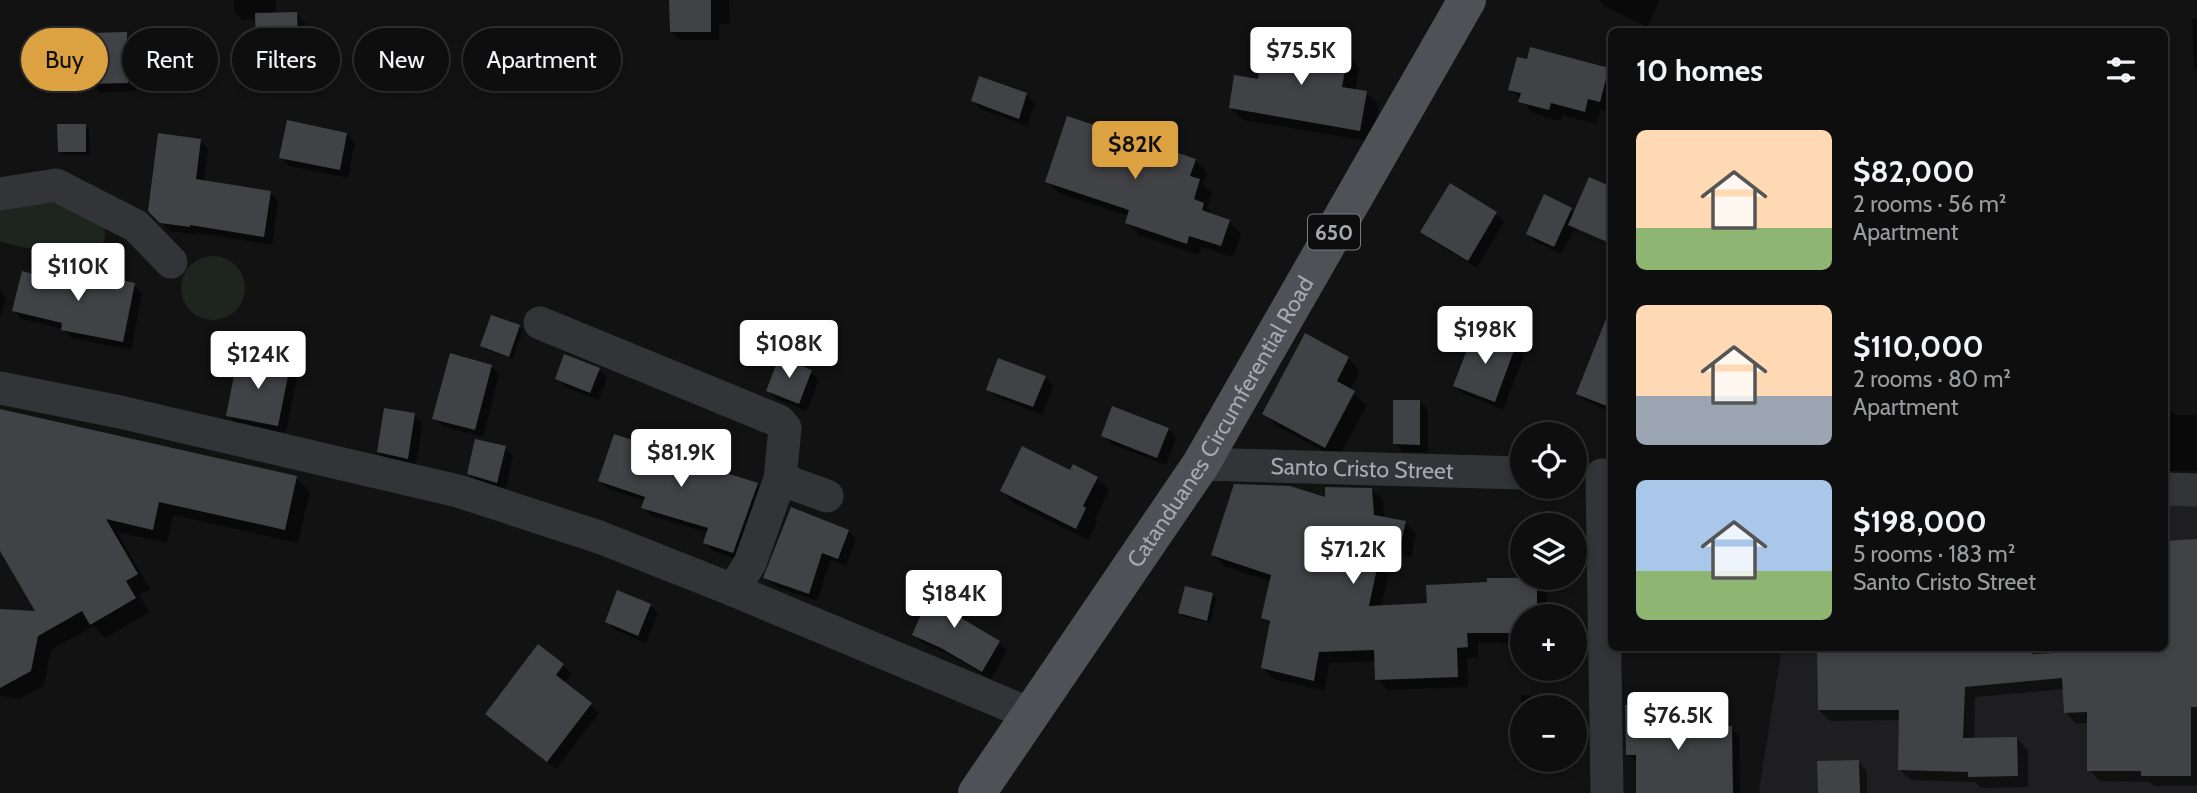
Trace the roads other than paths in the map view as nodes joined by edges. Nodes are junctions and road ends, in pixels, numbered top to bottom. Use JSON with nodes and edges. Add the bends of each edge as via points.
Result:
{"nodes":[{"id":1,"x":1467,"y":0,"type":"edge"},
{"id":2,"x":0,"y":194,"type":"edge"},
{"id":3,"x":171,"y":262,"type":"dead end"},
{"id":4,"x":540,"y":323,"type":"dead end"},
{"id":5,"x":0,"y":388,"type":"edge"},
{"id":6,"x":1201,"y":464,"type":"junction"},
{"id":7,"x":1510,"y":472,"type":"edge"},
{"id":8,"x":1596,"y":474,"type":"edge"},
{"id":9,"x":780,"y":479,"type":"junction"},
{"id":10,"x":2168,"y":489,"type":"edge"},
{"id":11,"x":2197,"y":490,"type":"edge"},
{"id":12,"x":827,"y":496,"type":"dead end"},
{"id":13,"x":733,"y":590,"type":"junction"},
{"id":14,"x":1030,"y":714,"type":"junction"},
{"id":15,"x":977,"y":793,"type":"edge"},
{"id":16,"x":1607,"y":793,"type":"edge"}],
"edges":[{"from":1,"to":6,"type":"main road","name":"Catanduanes Circumferential Road","number":"650"},
{"from":2,"to":3,"type":"street","via":[[56,185],[136,226]]},
{"from":4,"to":9,"type":"street","via":[[779,421],[785,428]]},
{"from":5,"to":13,"type":"street","via":[[458,491],[599,537]]},
{"from":6,"to":7,"type":"street","name":"Santo Cristo Street"},
{"from":6,"to":14,"type":"main road","name":"Catanduanes Circumferential Road","number":"650"},
{"from":8,"to":16,"type":"street"},
{"from":9,"to":12,"type":"street"},
{"from":9,"to":13,"type":"street","via":[[750,563]]},
{"from":10,"to":11,"type":"street"},
{"from":13,"to":14,"type":"street"},
{"from":14,"to":15,"type":"main road","name":"Catanduanes Circumferential Road","number":"650"}]}
